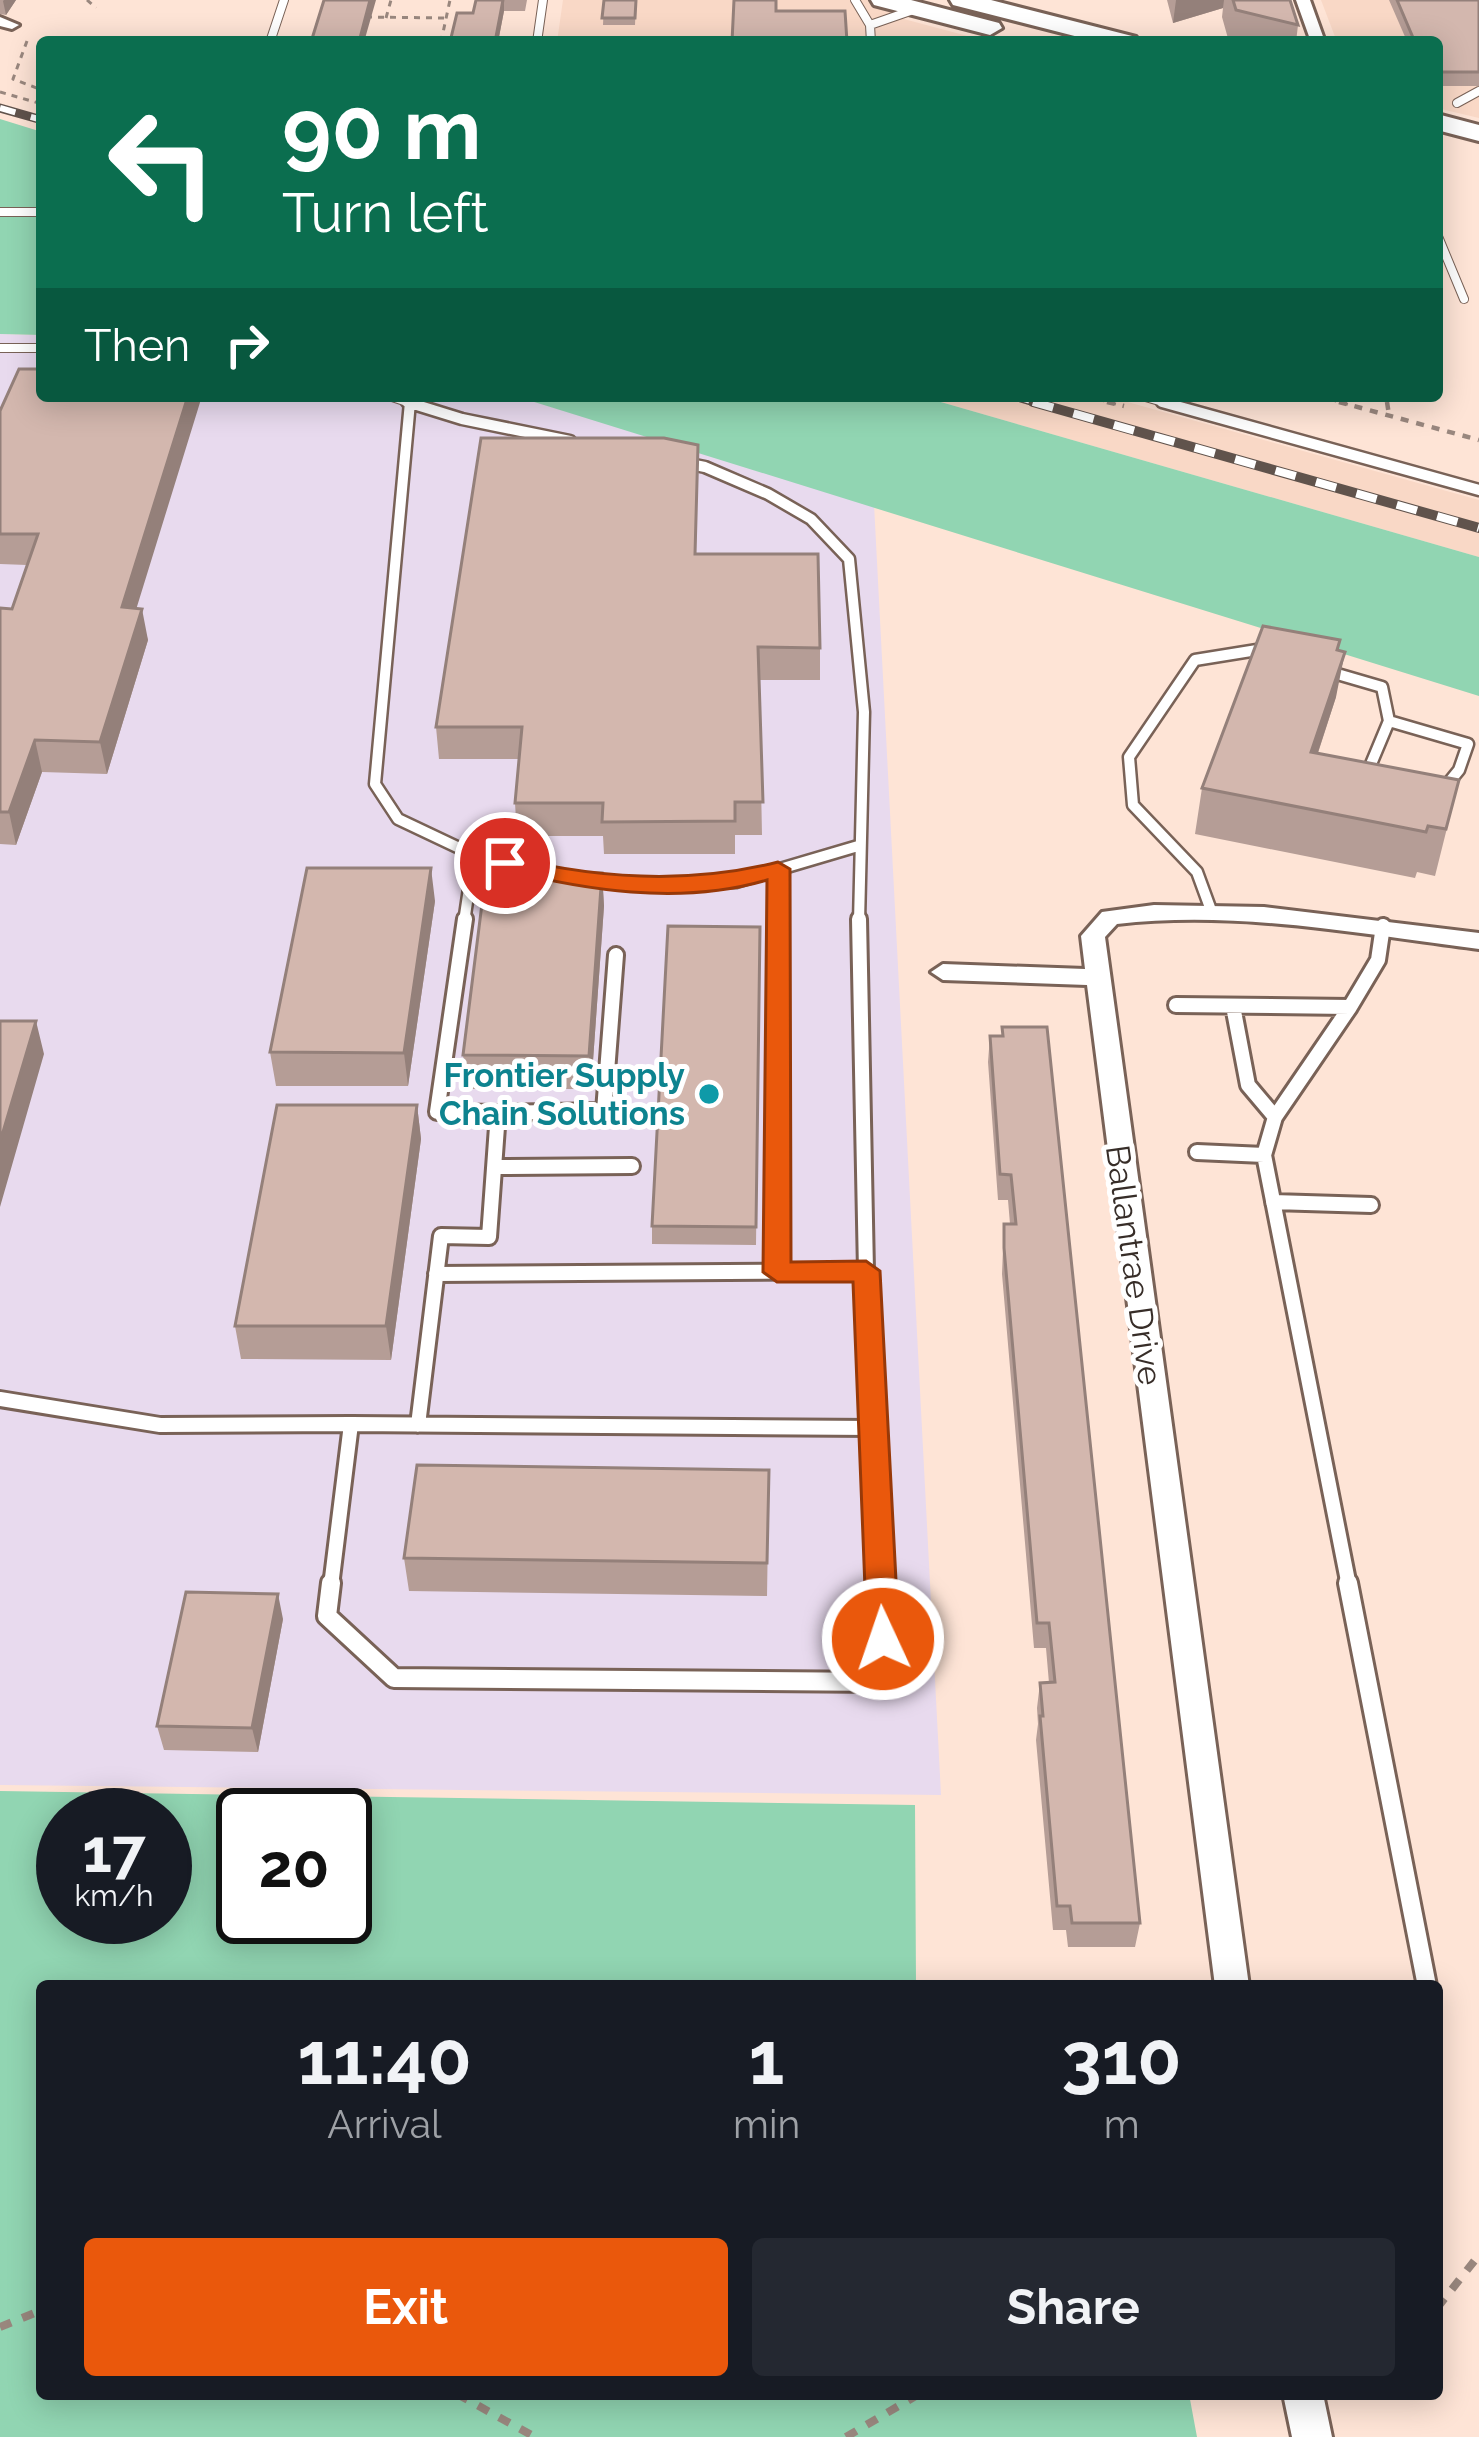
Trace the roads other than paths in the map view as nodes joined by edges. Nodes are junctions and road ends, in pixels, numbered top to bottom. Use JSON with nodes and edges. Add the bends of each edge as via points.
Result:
{"nodes":[{"id":1,"x":284,"y":0,"type":"edge"},
{"id":2,"x":543,"y":0,"type":"edge"},
{"id":3,"x":855,"y":0,"type":"edge"},
{"id":4,"x":883,"y":0,"type":"edge"},
{"id":5,"x":1303,"y":0,"type":"edge"},
{"id":6,"x":972,"y":6,"type":"edge"},
{"id":7,"x":916,"y":9,"type":"junction"},
{"id":8,"x":870,"y":25,"type":"junction"},
{"id":9,"x":272,"y":36,"type":"edge"},
{"id":10,"x":538,"y":36,"type":"edge"},
{"id":11,"x":871,"y":36,"type":"edge"},
{"id":12,"x":1031,"y":36,"type":"edge"},
{"id":13,"x":1101,"y":36,"type":"edge"},
{"id":14,"x":1316,"y":36,"type":"edge"},
{"id":15,"x":1479,"y":91,"type":"edge"},
{"id":16,"x":1447,"y":113,"type":"edge"},
{"id":17,"x":1479,"y":133,"type":"edge"},
{"id":18,"x":1443,"y":146,"type":"edge"},
{"id":19,"x":1479,"y":155,"type":"edge"},
{"id":20,"x":0,"y":212,"type":"edge"},
{"id":21,"x":36,"y":212,"type":"edge"},
{"id":22,"x":1443,"y":249,"type":"edge"},
{"id":23,"x":1463,"y":299,"type":"dead end"},
{"id":24,"x":3,"y":348,"type":"edge"},
{"id":25,"x":36,"y":348,"type":"edge"},
{"id":26,"x":0,"y":361,"type":"edge"},
{"id":27,"x":407,"y":402,"type":"edge"},
{"id":28,"x":1164,"y":402,"type":"edge"},
{"id":29,"x":410,"y":403,"type":"junction"},
{"id":30,"x":589,"y":444,"type":"edge"},
{"id":31,"x":666,"y":459,"type":"edge"},
{"id":32,"x":1479,"y":490,"type":"edge"},
{"id":33,"x":1278,"y":656,"type":"edge"},
{"id":34,"x":1320,"y":668,"type":"edge"},
{"id":35,"x":1389,"y":721,"type":"junction"},
{"id":36,"x":1479,"y":734,"type":"edge"},
{"id":37,"x":1468,"y":744,"type":"junction"},
{"id":38,"x":1384,"y":785,"type":"edge"},
{"id":39,"x":1423,"y":795,"type":"edge"},
{"id":40,"x":858,"y":846,"type":"junction"},
{"id":41,"x":474,"y":855,"type":"junction"},
{"id":42,"x":778,"y":869,"type":"junction"},
{"id":43,"x":1212,"y":913,"type":"junction"},
{"id":44,"x":1383,"y":926,"type":"junction"},
{"id":45,"x":1479,"y":941,"type":"edge"},
{"id":46,"x":616,"y":955,"type":"dead end"},
{"id":47,"x":943,"y":972,"type":"dead end"},
{"id":48,"x":1095,"y":977,"type":"junction"},
{"id":49,"x":1175,"y":1005,"type":"dead end"},
{"id":50,"x":1233,"y":1006,"type":"junction"},
{"id":51,"x":1350,"y":1007,"type":"junction"},
{"id":52,"x":498,"y":1113,"type":"junction"},
{"id":53,"x":1274,"y":1117,"type":"junction"},
{"id":54,"x":1196,"y":1151,"type":"dead end"},
{"id":55,"x":1264,"y":1155,"type":"junction"},
{"id":56,"x":632,"y":1166,"type":"dead end"},
{"id":57,"x":495,"y":1167,"type":"junction"},
{"id":58,"x":1273,"y":1202,"type":"junction"},
{"id":59,"x":1371,"y":1205,"type":"dead end"},
{"id":60,"x":866,"y":1271,"type":"junction"},
{"id":61,"x":777,"y":1272,"type":"junction"},
{"id":62,"x":436,"y":1274,"type":"junction"},
{"id":63,"x":0,"y":1400,"type":"edge"},
{"id":64,"x":351,"y":1424,"type":"junction"},
{"id":65,"x":418,"y":1425,"type":"junction"},
{"id":66,"x":873,"y":1428,"type":"junction"},
{"id":67,"x":1231,"y":1980,"type":"edge"},
{"id":68,"x":1426,"y":1980,"type":"edge"},
{"id":69,"x":1304,"y":2400,"type":"edge"},
{"id":70,"x":1312,"y":2437,"type":"edge"}],
"edges":[{"from":1,"to":9,"type":"lane"},
{"from":2,"to":10,"type":"lane"},
{"from":3,"to":8,"type":"lane"},
{"from":4,"to":7,"type":"main road"},
{"from":5,"to":14,"type":"street"},
{"from":6,"to":7,"type":"main road"},
{"from":6,"to":12,"type":"main road"},
{"from":6,"to":13,"type":"main road"},
{"from":7,"to":8,"type":"lane"},
{"from":8,"to":11,"type":"lane"},
{"from":15,"to":16,"type":"lane"},
{"from":16,"to":17,"type":"main road"},
{"from":18,"to":19,"type":"main road"},
{"from":20,"to":21,"type":"lane"},
{"from":22,"to":23,"type":"lane"},
{"from":24,"to":25,"type":"lane"},
{"from":24,"to":26,"type":"lane"},
{"from":27,"to":29,"type":"lane"},
{"from":28,"to":32,"type":"lane"},
{"from":29,"to":30,"type":"lane"},
{"from":29,"to":41,"type":"lane","via":[[375,784],[398,819]]},
{"from":31,"to":40,"type":"lane","via":[[768,494],[811,519],[849,559],[864,712]]},
{"from":33,"to":43,"type":"lane","via":[[1257,650],[1195,660],[1130,757],[1133,805],[1197,872]]},
{"from":34,"to":35,"type":"lane","via":[[1382,686]]},
{"from":35,"to":37,"type":"lane"},
{"from":35,"to":38,"type":"lane","via":[[1364,780]]},
{"from":36,"to":37,"type":"lane"},
{"from":37,"to":39,"type":"lane","via":[[1443,791]]},
{"from":40,"to":42,"type":"lane"},
{"from":40,"to":60,"type":"lane"},
{"from":41,"to":42,"type":"lane","via":[[568,879],[647,884],[736,882]]},
{"from":41,"to":52,"type":"lane","via":[[437,1112]]},
{"from":42,"to":61,"type":"lane"},
{"from":43,"to":44,"type":"street","name":"Ballantrae Drive"},
{"from":43,"to":48,"type":"street","name":"Ballantrae Drive","via":[[1110,917],[1093,936]]},
{"from":44,"to":45,"type":"street","name":"Ballantrae Drive"},
{"from":44,"to":51,"type":"lane","via":[[1384,949]]},
{"from":46,"to":52,"type":"lane","via":[[604,1111]]},
{"from":47,"to":48,"type":"street"},
{"from":48,"to":67,"type":"street","name":"Ballantrae Drive"},
{"from":49,"to":50,"type":"lane"},
{"from":50,"to":51,"type":"lane"},
{"from":50,"to":53,"type":"lane","via":[[1248,1085]]},
{"from":51,"to":53,"type":"lane"},
{"from":52,"to":57,"type":"lane"},
{"from":53,"to":55,"type":"lane"},
{"from":54,"to":55,"type":"lane"},
{"from":55,"to":58,"type":"lane"},
{"from":56,"to":57,"type":"lane"},
{"from":57,"to":62,"type":"lane","via":[[489,1237],[441,1236]]},
{"from":58,"to":59,"type":"lane"},
{"from":58,"to":68,"type":"lane"},
{"from":60,"to":61,"type":"lane"},
{"from":60,"to":66,"type":"lane"},
{"from":61,"to":62,"type":"lane"},
{"from":62,"to":65,"type":"lane"},
{"from":63,"to":64,"type":"lane","via":[[160,1425]]},
{"from":64,"to":65,"type":"lane"},
{"from":64,"to":66,"type":"lane","via":[[327,1616],[394,1678],[885,1682]]},
{"from":65,"to":66,"type":"lane"},
{"from":69,"to":70,"type":"street"}]}
